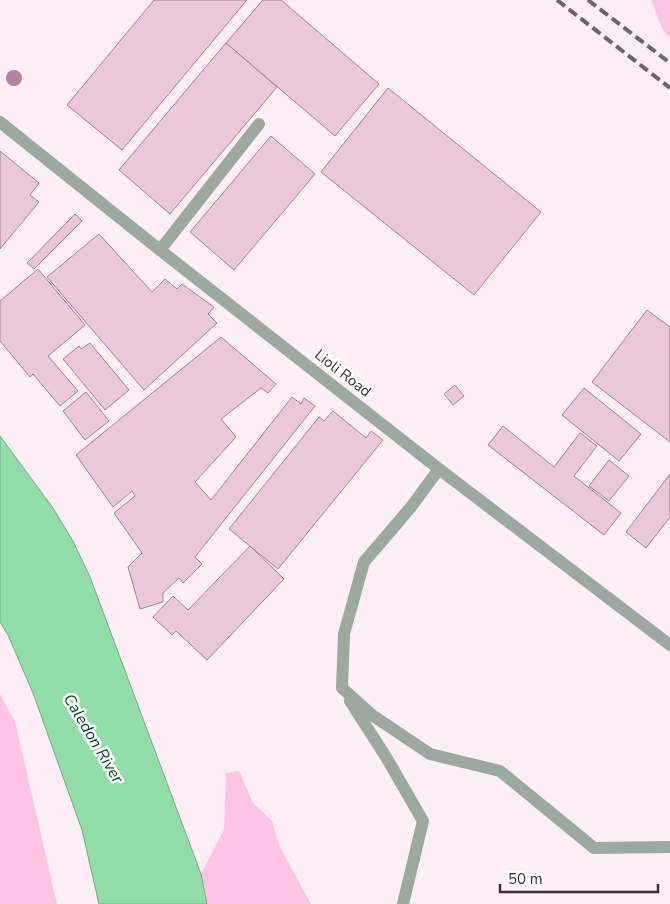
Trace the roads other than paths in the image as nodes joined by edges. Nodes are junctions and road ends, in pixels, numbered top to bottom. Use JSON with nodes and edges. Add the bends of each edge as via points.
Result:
{"nodes":[{"id":1,"x":0,"y":122,"type":"edge"},
{"id":2,"x":259,"y":124,"type":"dead end"},
{"id":3,"x":160,"y":250,"type":"junction"},
{"id":4,"x":439,"y":469,"type":"junction"},
{"id":5,"x":670,"y":645,"type":"edge"},
{"id":6,"x":342,"y":688,"type":"junction"},
{"id":7,"x":670,"y":847,"type":"edge"},
{"id":8,"x":402,"y":904,"type":"edge"}],
"edges":[{"from":1,"to":3,"type":"street","name":"Lioli Road"},
{"from":2,"to":3,"type":"street"},
{"from":3,"to":4,"type":"street","name":"Lioli Road"},
{"from":4,"to":5,"type":"street","name":"Lioli Road"},
{"from":4,"to":6,"type":"street","via":[[364,562],[344,634]]},
{"from":6,"to":7,"type":"street","via":[[372,715],[430,754],[500,771],[594,848]]},
{"from":6,"to":8,"type":"street","via":[[423,821]]}]}
